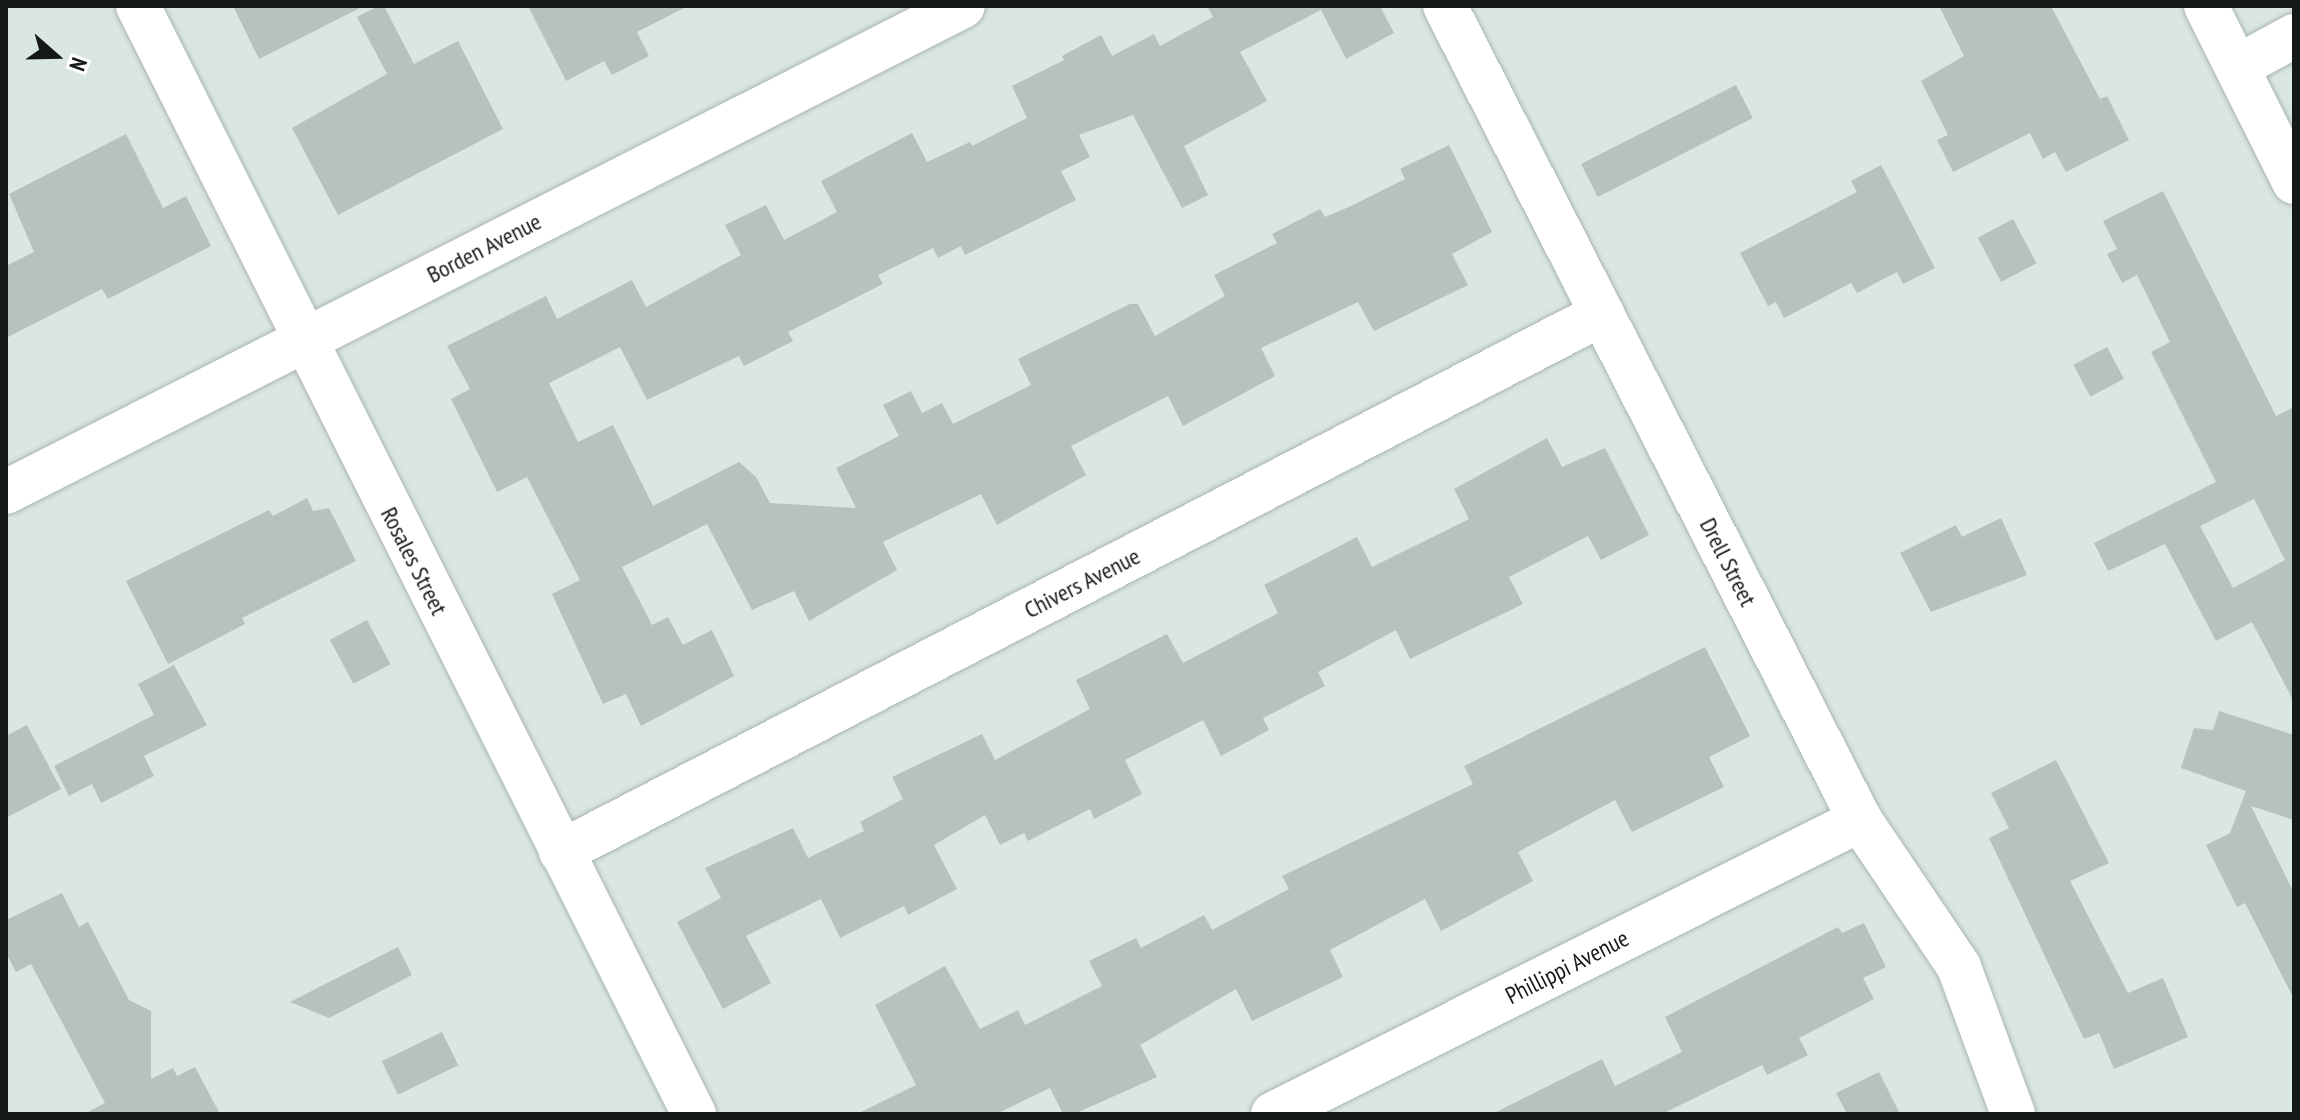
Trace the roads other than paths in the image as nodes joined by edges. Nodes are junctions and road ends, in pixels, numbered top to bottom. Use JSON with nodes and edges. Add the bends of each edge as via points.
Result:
{"nodes":[{"id":1,"x":138,"y":6,"type":"edge"},
{"id":2,"x":963,"y":6,"type":"edge"},
{"id":3,"x":1445,"y":6,"type":"edge"},
{"id":4,"x":2206,"y":6,"type":"edge"},
{"id":5,"x":2294,"y":36,"type":"edge"},
{"id":6,"x":2237,"y":67,"type":"junction"},
{"id":7,"x":2294,"y":182,"type":"edge"},
{"id":8,"x":1602,"y":314,"type":"junction"},
{"id":9,"x":302,"y":340,"type":"junction"},
{"id":10,"x":6,"y":492,"type":"edge"},
{"id":11,"x":1860,"y":820,"type":"junction"},
{"id":12,"x":561,"y":852,"type":"junction"},
{"id":13,"x":694,"y":1114,"type":"edge"},
{"id":14,"x":1273,"y":1114,"type":"edge"},
{"id":15,"x":2013,"y":1114,"type":"edge"}],
"edges":[{"from":1,"to":9,"type":"street","name":"Rosales Street"},
{"from":2,"to":9,"type":"street","name":"Borden Avenue"},
{"from":3,"to":8,"type":"street","name":"Drell Street"},
{"from":4,"to":6,"type":"street"},
{"from":5,"to":6,"type":"street"},
{"from":6,"to":7,"type":"street"},
{"from":8,"to":11,"type":"street","name":"Drell Street"},
{"from":8,"to":12,"type":"street","name":"Chivers Avenue"},
{"from":9,"to":10,"type":"street","name":"Borden Avenue"},
{"from":9,"to":12,"type":"street","name":"Rosales Street"},
{"from":11,"to":14,"type":"street","name":"Phillippi Avenue"},
{"from":11,"to":15,"type":"street","name":"Drell Street","via":[[1959,967]]},
{"from":12,"to":13,"type":"street","name":"Rosales Street"}]}
